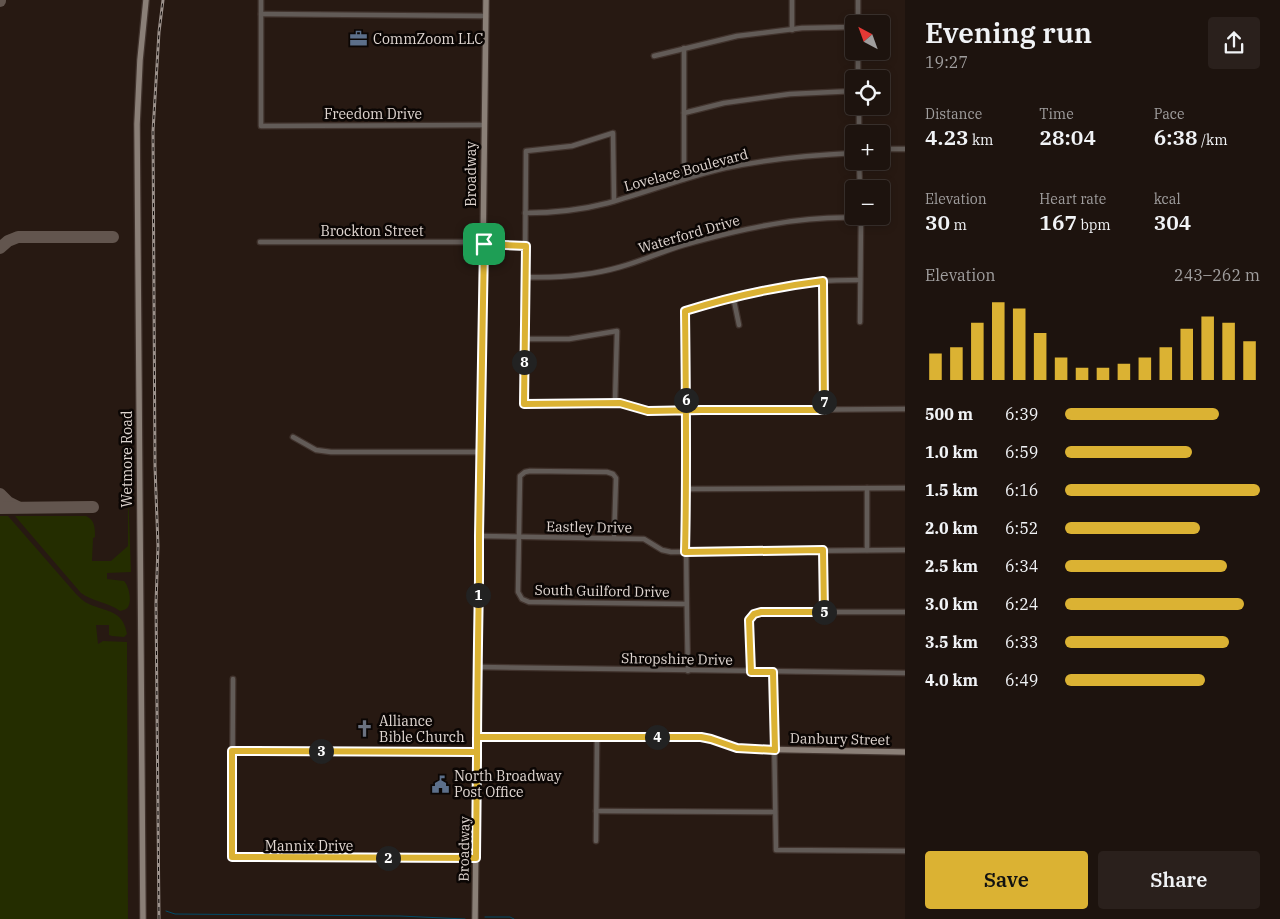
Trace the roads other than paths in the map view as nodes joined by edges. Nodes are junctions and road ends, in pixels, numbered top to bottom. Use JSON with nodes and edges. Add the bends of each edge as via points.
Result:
{"nodes":[{"id":1,"x":146,"y":0,"type":"edge"},
{"id":2,"x":261,"y":0,"type":"edge"},
{"id":3,"x":486,"y":0,"type":"edge"},
{"id":4,"x":792,"y":0,"type":"edge"},
{"id":5,"x":858,"y":0,"type":"edge"},
{"id":6,"x":261,"y":14,"type":"junction"},
{"id":7,"x":858,"y":15,"type":"edge"},
{"id":8,"x":486,"y":16,"type":"junction"},
{"id":9,"x":845,"y":28,"type":"edge"},
{"id":10,"x":792,"y":30,"type":"junction"},
{"id":11,"x":684,"y":48,"type":"junction"},
{"id":12,"x":654,"y":56,"type":"dead end"},
{"id":13,"x":845,"y":91,"type":"edge"},
{"id":14,"x":684,"y":112,"type":"junction"},
{"id":15,"x":484,"y":125,"type":"junction"},
{"id":16,"x":890,"y":149,"type":"edge"},
{"id":17,"x":905,"y":149,"type":"edge"},
{"id":18,"x":845,"y":154,"type":"edge"},
{"id":19,"x":684,"y":179,"type":"junction"},
{"id":20,"x":614,"y":201,"type":"junction"},
{"id":21,"x":526,"y":213,"type":"junction"},
{"id":22,"x":845,"y":217,"type":"edge"},
{"id":23,"x":861,"y":225,"type":"edge"},
{"id":24,"x":260,"y":242,"type":"dead end"},
{"id":25,"x":484,"y":243,"type":"junction"},
{"id":26,"x":526,"y":246,"type":"junction"},
{"id":27,"x":525,"y":277,"type":"junction"},
{"id":28,"x":860,"y":280,"type":"junction"},
{"id":29,"x":823,"y":281,"type":"junction"},
{"id":30,"x":733,"y":296,"type":"junction"},
{"id":31,"x":860,"y":322,"type":"dead end"},
{"id":32,"x":739,"y":325,"type":"dead end"},
{"id":33,"x":525,"y":339,"type":"junction"},
{"id":34,"x":615,"y":403,"type":"junction"},
{"id":35,"x":905,"y":409,"type":"edge"},
{"id":36,"x":686,"y":410,"type":"junction"},
{"id":37,"x":824,"y":410,"type":"junction"},
{"id":38,"x":293,"y":437,"type":"dead end"},
{"id":39,"x":481,"y":452,"type":"junction"},
{"id":40,"x":867,"y":488,"type":"junction"},
{"id":41,"x":905,"y":488,"type":"edge"},
{"id":42,"x":687,"y":489,"type":"junction"},
{"id":43,"x":479,"y":536,"type":"junction"},
{"id":44,"x":519,"y":537,"type":"junction"},
{"id":45,"x":614,"y":538,"type":"junction"},
{"id":46,"x":823,"y":550,"type":"junction"},
{"id":47,"x":868,"y":550,"type":"junction"},
{"id":48,"x":905,"y":550,"type":"edge"},
{"id":49,"x":685,"y":552,"type":"junction"},
{"id":50,"x":686,"y":604,"type":"junction"},
{"id":51,"x":824,"y":612,"type":"junction"},
{"id":52,"x":905,"y":612,"type":"edge"},
{"id":53,"x":478,"y":668,"type":"junction"},
{"id":54,"x":688,"y":671,"type":"junction"},
{"id":55,"x":751,"y":672,"type":"junction"},
{"id":56,"x":773,"y":672,"type":"junction"},
{"id":57,"x":905,"y":673,"type":"edge"},
{"id":58,"x":232,"y":679,"type":"dead end"},
{"id":59,"x":597,"y":736,"type":"junction"},
{"id":60,"x":477,"y":737,"type":"junction"},
{"id":61,"x":775,"y":750,"type":"junction"},
{"id":62,"x":232,"y":751,"type":"junction"},
{"id":63,"x":477,"y":752,"type":"junction"},
{"id":64,"x":905,"y":752,"type":"edge"},
{"id":65,"x":596,"y":811,"type":"junction"},
{"id":66,"x":775,"y":812,"type":"junction"},
{"id":67,"x":596,"y":841,"type":"dead end"},
{"id":68,"x":905,"y":851,"type":"edge"},
{"id":69,"x":476,"y":858,"type":"junction"},
{"id":70,"x":143,"y":919,"type":"edge"},
{"id":71,"x":475,"y":919,"type":"edge"}],
"edges":[{"from":1,"to":70,"type":"main road","name":"Wetmore Road","via":[[137,124]]},
{"from":2,"to":6,"type":"street"},
{"from":3,"to":8,"type":"main road","name":"Broadway"},
{"from":4,"to":10,"type":"street"},
{"from":5,"to":7,"type":"street"},
{"from":6,"to":8,"type":"street"},
{"from":6,"to":15,"type":"street","name":"Freedom Drive","via":[[261,126]]},
{"from":8,"to":15,"type":"main road","name":"Broadway"},
{"from":9,"to":10,"type":"street"},
{"from":10,"to":11,"type":"street","via":[[737,36]]},
{"from":11,"to":12,"type":"street"},
{"from":11,"to":14,"type":"street"},
{"from":13,"to":14,"type":"street","via":[[790,94]]},
{"from":14,"to":19,"type":"street"},
{"from":15,"to":25,"type":"main road","name":"Broadway"},
{"from":16,"to":17,"type":"street"},
{"from":18,"to":19,"type":"street","name":"Lovelace Boulevard","via":[[788,157]]},
{"from":19,"to":20,"type":"street","name":"Lovelace Boulevard"},
{"from":20,"to":21,"type":"street","name":"Lovelace Boulevard","via":[[572,210]]},
{"from":20,"to":21,"type":"street","via":[[613,132],[572,146],[526,151]]},
{"from":21,"to":26,"type":"street"},
{"from":22,"to":27,"type":"street","name":"Waterford Drive","via":[[743,229],[587,274]]},
{"from":23,"to":28,"type":"street"},
{"from":24,"to":25,"type":"street","name":"Brockton Street"},
{"from":25,"to":26,"type":"street","name":"Brockton Street"},
{"from":25,"to":39,"type":"main road","name":"Broadway"},
{"from":26,"to":27,"type":"street"},
{"from":27,"to":33,"type":"street"},
{"from":28,"to":29,"type":"street"},
{"from":28,"to":31,"type":"street"},
{"from":29,"to":30,"type":"street"},
{"from":29,"to":37,"type":"street"},
{"from":30,"to":32,"type":"street"},
{"from":30,"to":36,"type":"street","via":[[685,311]]},
{"from":33,"to":34,"type":"street","via":[[524,404]]},
{"from":33,"to":34,"type":"street","via":[[569,339],[617,331]]},
{"from":34,"to":36,"type":"street","via":[[648,411]]},
{"from":35,"to":37,"type":"street"},
{"from":36,"to":37,"type":"street"},
{"from":36,"to":42,"type":"street"},
{"from":38,"to":39,"type":"street","via":[[316,450],[331,452]]},
{"from":39,"to":43,"type":"main road","name":"Broadway"},
{"from":40,"to":41,"type":"street"},
{"from":40,"to":42,"type":"street"},
{"from":40,"to":47,"type":"street"},
{"from":42,"to":49,"type":"street"},
{"from":43,"to":44,"type":"street","name":"Eastley Drive"},
{"from":43,"to":53,"type":"main road","name":"Broadway"},
{"from":44,"to":45,"type":"street","name":"Eastley Drive"},
{"from":44,"to":45,"type":"street","via":[[519,480],[522,474],[530,471],[613,474],[616,478]]},
{"from":44,"to":50,"type":"street","name":"South Guilford Drive","via":[[518,592],[525,601]]},
{"from":45,"to":49,"type":"street","name":"Eastley Drive","via":[[644,539],[662,550]]},
{"from":46,"to":47,"type":"street","name":"Eastley Drive"},
{"from":46,"to":49,"type":"street","name":"Eastley Drive"},
{"from":46,"to":51,"type":"street"},
{"from":47,"to":48,"type":"street","name":"Eastley Drive"},
{"from":49,"to":50,"type":"street"},
{"from":50,"to":54,"type":"street"},
{"from":51,"to":52,"type":"street"},
{"from":51,"to":55,"type":"street","via":[[754,614],[749,620]]},
{"from":53,"to":54,"type":"street","name":"Shropshire Drive"},
{"from":53,"to":60,"type":"main road","name":"Broadway"},
{"from":54,"to":55,"type":"street","name":"Shropshire Drive"},
{"from":55,"to":56,"type":"street","name":"Shropshire Drive"},
{"from":56,"to":57,"type":"street","name":"Shropshire Drive"},
{"from":56,"to":61,"type":"street"},
{"from":58,"to":62,"type":"street"},
{"from":59,"to":60,"type":"main road","name":"Danbury Street"},
{"from":59,"to":61,"type":"main road","name":"Danbury Street","via":[[701,737],[737,748]]},
{"from":59,"to":65,"type":"street"},
{"from":60,"to":63,"type":"main road","name":"Broadway"},
{"from":61,"to":64,"type":"main road","name":"Danbury Street"},
{"from":61,"to":66,"type":"street"},
{"from":62,"to":63,"type":"street"},
{"from":62,"to":69,"type":"street","name":"Mannix Drive","via":[[232,857]]},
{"from":63,"to":69,"type":"main road","name":"Broadway"},
{"from":65,"to":66,"type":"street"},
{"from":65,"to":67,"type":"street"},
{"from":66,"to":68,"type":"street","via":[[776,850]]},
{"from":69,"to":71,"type":"main road","name":"Broadway"}]}
